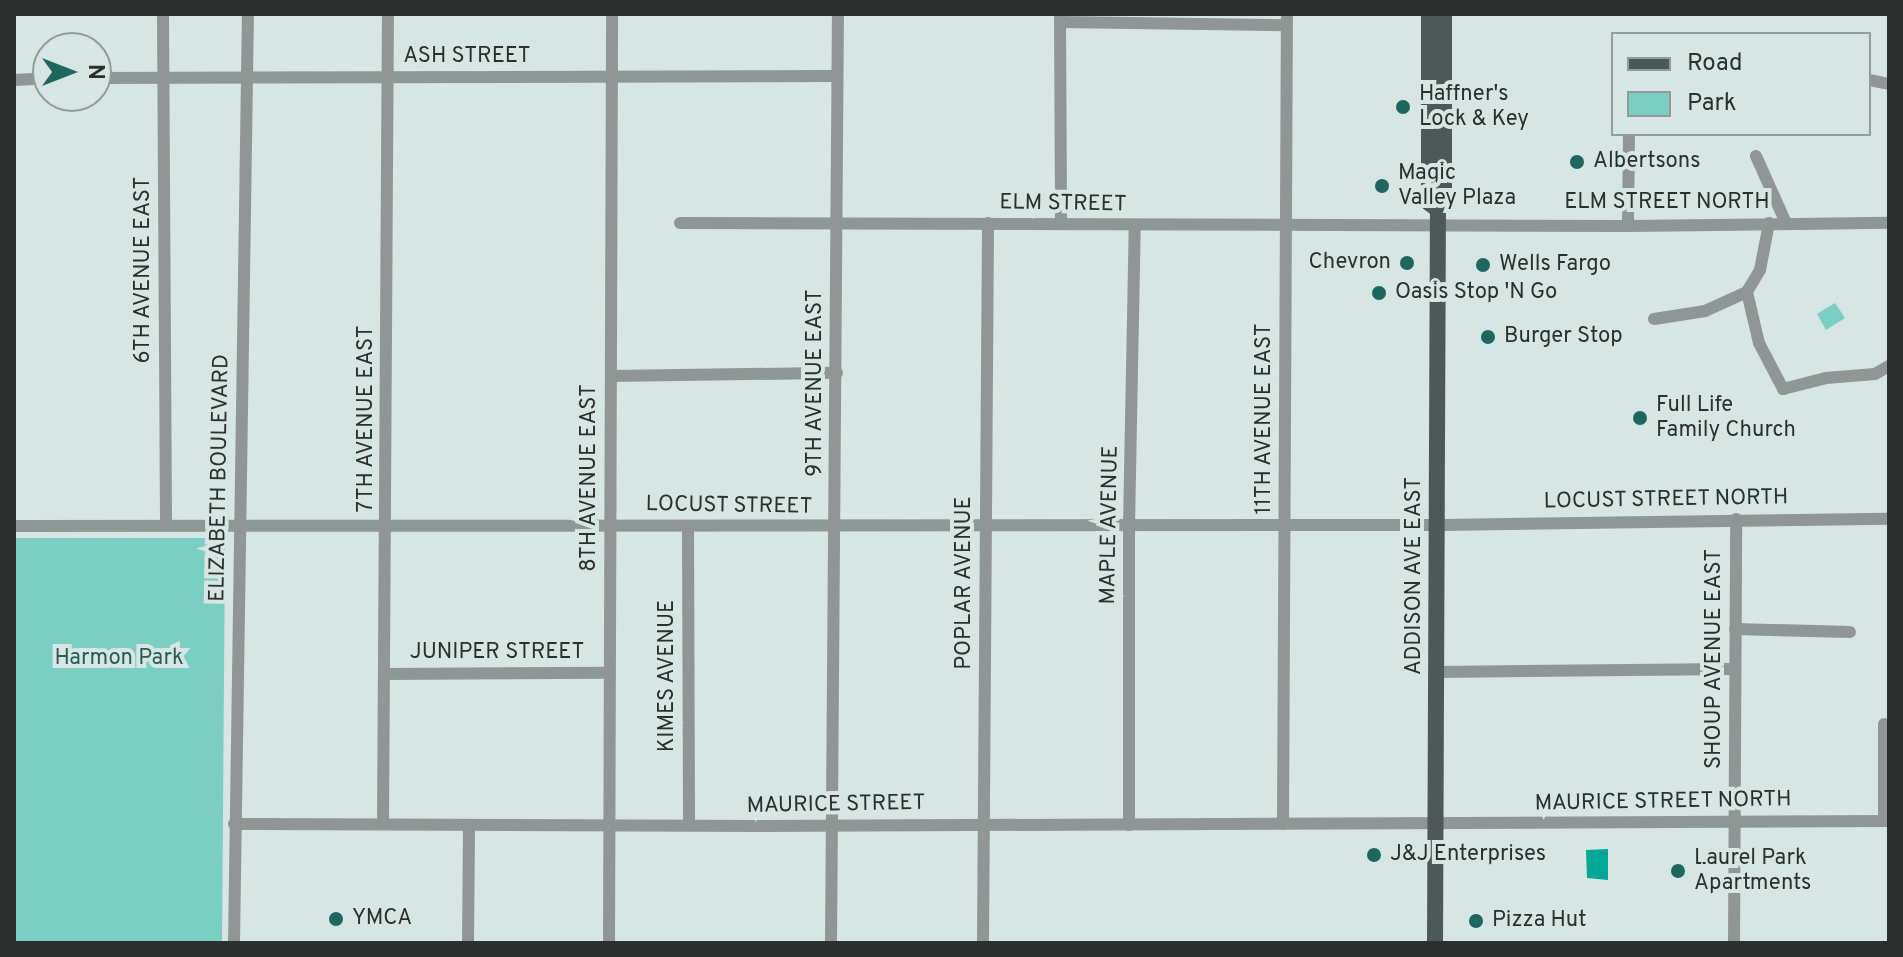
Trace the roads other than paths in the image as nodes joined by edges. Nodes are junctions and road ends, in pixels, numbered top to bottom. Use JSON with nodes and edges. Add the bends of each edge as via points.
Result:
{"nodes":[{"id":1,"x":163,"y":14,"type":"edge"},
{"id":2,"x":248,"y":14,"type":"edge"},
{"id":3,"x":388,"y":14,"type":"edge"},
{"id":4,"x":612,"y":14,"type":"edge"},
{"id":5,"x":838,"y":14,"type":"edge"},
{"id":6,"x":1429,"y":14,"type":"edge"},
{"id":7,"x":1444,"y":14,"type":"edge"},
{"id":8,"x":1060,"y":18,"type":"edge"},
{"id":9,"x":1286,"y":19,"type":"edge"},
{"id":10,"x":611,"y":76,"type":"junction"},
{"id":11,"x":837,"y":76,"type":"junction"},
{"id":12,"x":387,"y":77,"type":"junction"},
{"id":13,"x":112,"y":78,"type":"edge"},
{"id":14,"x":163,"y":78,"type":"junction"},
{"id":15,"x":247,"y":78,"type":"junction"},
{"id":16,"x":1629,"y":136,"type":"edge"},
{"id":17,"x":1756,"y":156,"type":"dead end"},
{"id":18,"x":1441,"y":219,"type":"junction"},
{"id":19,"x":1061,"y":222,"type":"junction"},
{"id":20,"x":680,"y":223,"type":"dead end"},
{"id":21,"x":836,"y":223,"type":"junction"},
{"id":22,"x":988,"y":223,"type":"junction"},
{"id":23,"x":1769,"y":223,"type":"junction"},
{"id":24,"x":1786,"y":223,"type":"junction"},
{"id":25,"x":1889,"y":223,"type":"edge"},
{"id":26,"x":1135,"y":225,"type":"junction"},
{"id":27,"x":1285,"y":225,"type":"junction"},
{"id":28,"x":1628,"y":226,"type":"junction"},
{"id":29,"x":1747,"y":292,"type":"junction"},
{"id":30,"x":1654,"y":319,"type":"dead end"},
{"id":31,"x":1889,"y":366,"type":"edge"},
{"id":32,"x":837,"y":373,"type":"junction"},
{"id":33,"x":611,"y":376,"type":"junction"},
{"id":34,"x":1736,"y":519,"type":"junction"},
{"id":35,"x":1889,"y":519,"type":"edge"},
{"id":36,"x":387,"y":524,"type":"junction"},
{"id":37,"x":610,"y":524,"type":"junction"},
{"id":38,"x":166,"y":525,"type":"junction"},
{"id":39,"x":1440,"y":525,"type":"junction"},
{"id":40,"x":14,"y":526,"type":"edge"},
{"id":41,"x":239,"y":526,"type":"junction"},
{"id":42,"x":1129,"y":526,"type":"junction"},
{"id":43,"x":1284,"y":526,"type":"junction"},
{"id":44,"x":836,"y":527,"type":"junction"},
{"id":45,"x":985,"y":527,"type":"junction"},
{"id":46,"x":688,"y":528,"type":"junction"},
{"id":47,"x":1735,"y":629,"type":"junction"},
{"id":48,"x":1850,"y":632,"type":"dead end"},
{"id":49,"x":1734,"y":669,"type":"junction"},
{"id":50,"x":1436,"y":672,"type":"junction"},
{"id":51,"x":609,"y":673,"type":"junction"},
{"id":52,"x":385,"y":674,"type":"junction"},
{"id":53,"x":1884,"y":724,"type":"dead end"},
{"id":54,"x":1734,"y":820,"type":"junction"},
{"id":55,"x":1887,"y":821,"type":"edge"},
{"id":56,"x":234,"y":824,"type":"junction"},
{"id":57,"x":383,"y":824,"type":"junction"},
{"id":58,"x":986,"y":824,"type":"junction"},
{"id":59,"x":1283,"y":824,"type":"junction"},
{"id":60,"x":1437,"y":824,"type":"junction"},
{"id":61,"x":469,"y":825,"type":"junction"},
{"id":62,"x":689,"y":825,"type":"junction"},
{"id":63,"x":833,"y":825,"type":"junction"},
{"id":64,"x":1129,"y":825,"type":"junction"},
{"id":65,"x":610,"y":827,"type":"junction"},
{"id":66,"x":234,"y":943,"type":"edge"},
{"id":67,"x":468,"y":943,"type":"edge"},
{"id":68,"x":609,"y":943,"type":"edge"},
{"id":69,"x":831,"y":943,"type":"edge"},
{"id":70,"x":983,"y":943,"type":"edge"},
{"id":71,"x":1435,"y":943,"type":"edge"},
{"id":72,"x":1734,"y":943,"type":"edge"}],
"edges":[{"from":1,"to":14,"type":"street","name":"6TH AVENUE EAST"},
{"from":2,"to":15,"type":"street","name":"ELIZABETH BOULEVARD"},
{"from":3,"to":12,"type":"street","name":"7TH AVENUE EAST"},
{"from":4,"to":10,"type":"street","name":"8TH AVENUE EAST"},
{"from":5,"to":11,"type":"street","name":"9TH AVENUE EAST"},
{"from":6,"to":18,"type":"main road","name":"ADDISON AVE EAST","via":[[1429,203]]},
{"from":7,"to":18,"type":"main road","name":"ADDISON AVE EAST"},
{"from":8,"to":9,"type":"street"},
{"from":8,"to":19,"type":"street"},
{"from":9,"to":27,"type":"street","name":"11TH AVENUE EAST"},
{"from":10,"to":11,"type":"street","name":"ASH STREET"},
{"from":10,"to":12,"type":"street","name":"ASH STREET"},
{"from":10,"to":33,"type":"street","name":"8TH AVENUE EAST"},
{"from":11,"to":21,"type":"street","name":"9TH AVENUE EAST"},
{"from":12,"to":15,"type":"street","name":"ASH STREET"},
{"from":12,"to":36,"type":"street","name":"7TH AVENUE EAST"},
{"from":13,"to":14,"type":"street","name":"ASH STREET"},
{"from":14,"to":15,"type":"street","name":"ASH STREET"},
{"from":14,"to":38,"type":"street","name":"6TH AVENUE EAST"},
{"from":15,"to":41,"type":"street","name":"ELIZABETH BOULEVARD"},
{"from":16,"to":28,"type":"street"},
{"from":17,"to":24,"type":"street"},
{"from":18,"to":27,"type":"street","name":"ELM STREET"},
{"from":18,"to":28,"type":"street","name":"ELM STREET NORTH"},
{"from":18,"to":39,"type":"main road","name":"ADDISON AVE EAST"},
{"from":19,"to":22,"type":"street","name":"ELM STREET"},
{"from":19,"to":26,"type":"street","name":"ELM STREET"},
{"from":20,"to":21,"type":"street","name":"ELM STREET"},
{"from":21,"to":22,"type":"street","name":"ELM STREET"},
{"from":21,"to":32,"type":"street","name":"9TH AVENUE EAST"},
{"from":22,"to":45,"type":"street","name":"POPLAR AVENUE"},
{"from":23,"to":24,"type":"street","name":"ELM STREET NORTH"},
{"from":23,"to":28,"type":"street","name":"ELM STREET NORTH"},
{"from":23,"to":29,"type":"street","via":[[1760,270]]},
{"from":24,"to":25,"type":"street","name":"ELM STREET NORTH"},
{"from":26,"to":27,"type":"street","name":"ELM STREET"},
{"from":26,"to":42,"type":"street","name":"MAPLE AVENUE"},
{"from":27,"to":43,"type":"street","name":"11TH AVENUE EAST"},
{"from":29,"to":30,"type":"street","via":[[1705,311]]},
{"from":29,"to":31,"type":"street","via":[[1759,343],[1783,389],[1876,373]]},
{"from":32,"to":33,"type":"street"},
{"from":32,"to":44,"type":"street","name":"9TH AVENUE EAST"},
{"from":33,"to":37,"type":"street","name":"8TH AVENUE EAST"},
{"from":34,"to":35,"type":"street","name":"LOCUST STREET NORTH"},
{"from":34,"to":39,"type":"street","name":"LOCUST STREET NORTH"},
{"from":34,"to":47,"type":"street","name":"SHOUP AVENUE EAST"},
{"from":36,"to":37,"type":"street","name":"LOCUST STREET"},
{"from":36,"to":41,"type":"street","name":"LOCUST STREET"},
{"from":36,"to":52,"type":"street","name":"7TH AVENUE EAST"},
{"from":37,"to":46,"type":"street","name":"LOCUST STREET"},
{"from":37,"to":51,"type":"street","name":"8TH AVENUE EAST"},
{"from":38,"to":40,"type":"street","name":"LOCUST STREET"},
{"from":38,"to":41,"type":"street","name":"LOCUST STREET"},
{"from":39,"to":43,"type":"street","name":"LOCUST STREET"},
{"from":39,"to":50,"type":"main road","name":"ADDISON AVE EAST"},
{"from":41,"to":56,"type":"street","name":"ELIZABETH BOULEVARD"},
{"from":42,"to":43,"type":"street","name":"LOCUST STREET"},
{"from":42,"to":45,"type":"street","name":"LOCUST STREET"},
{"from":42,"to":64,"type":"street","name":"MAPLE AVENUE"},
{"from":43,"to":59,"type":"street","name":"11TH AVENUE EAST"},
{"from":44,"to":45,"type":"street","name":"LOCUST STREET"},
{"from":44,"to":46,"type":"street","name":"LOCUST STREET"},
{"from":44,"to":63,"type":"street","name":"9TH AVENUE EAST"},
{"from":45,"to":58,"type":"street","name":"POPLAR AVENUE"},
{"from":46,"to":62,"type":"street","name":"KIMES AVENUE"},
{"from":47,"to":48,"type":"street"},
{"from":47,"to":49,"type":"street","name":"SHOUP AVENUE EAST"},
{"from":49,"to":50,"type":"street"},
{"from":49,"to":54,"type":"street","name":"SHOUP AVENUE EAST"},
{"from":50,"to":60,"type":"main road","name":"ADDISON AVE EAST"},
{"from":51,"to":52,"type":"street","name":"JUNIPER STREET"},
{"from":51,"to":65,"type":"street","name":"8TH AVENUE EAST"},
{"from":52,"to":57,"type":"street","name":"7TH AVENUE EAST"},
{"from":53,"to":55,"type":"street"},
{"from":54,"to":55,"type":"street","name":"MAURICE STREET NORTH"},
{"from":54,"to":60,"type":"street","name":"MAURICE STREET NORTH"},
{"from":54,"to":72,"type":"street","name":"SHOUP AVENUE EAST"},
{"from":56,"to":57,"type":"street","name":"MAURICE STREET"},
{"from":56,"to":66,"type":"street","name":"ELIZABETH BOULEVARD"},
{"from":57,"to":61,"type":"street","name":"MAURICE STREET"},
{"from":58,"to":63,"type":"street","name":"MAURICE STREET"},
{"from":58,"to":64,"type":"street","name":"MAURICE STREET"},
{"from":58,"to":70,"type":"street","name":"POPLAR AVENUE"},
{"from":59,"to":60,"type":"street","name":"MAURICE STREET"},
{"from":59,"to":64,"type":"street","name":"MAURICE STREET"},
{"from":60,"to":71,"type":"main road","name":"ADDISON AVE EAST"},
{"from":61,"to":65,"type":"street","name":"MAURICE STREET"},
{"from":61,"to":67,"type":"street"},
{"from":62,"to":63,"type":"street","name":"MAURICE STREET"},
{"from":62,"to":65,"type":"street","name":"MAURICE STREET"},
{"from":63,"to":69,"type":"street","name":"9TH AVENUE EAST"},
{"from":65,"to":68,"type":"street","name":"8TH AVENUE EAST"}]}
